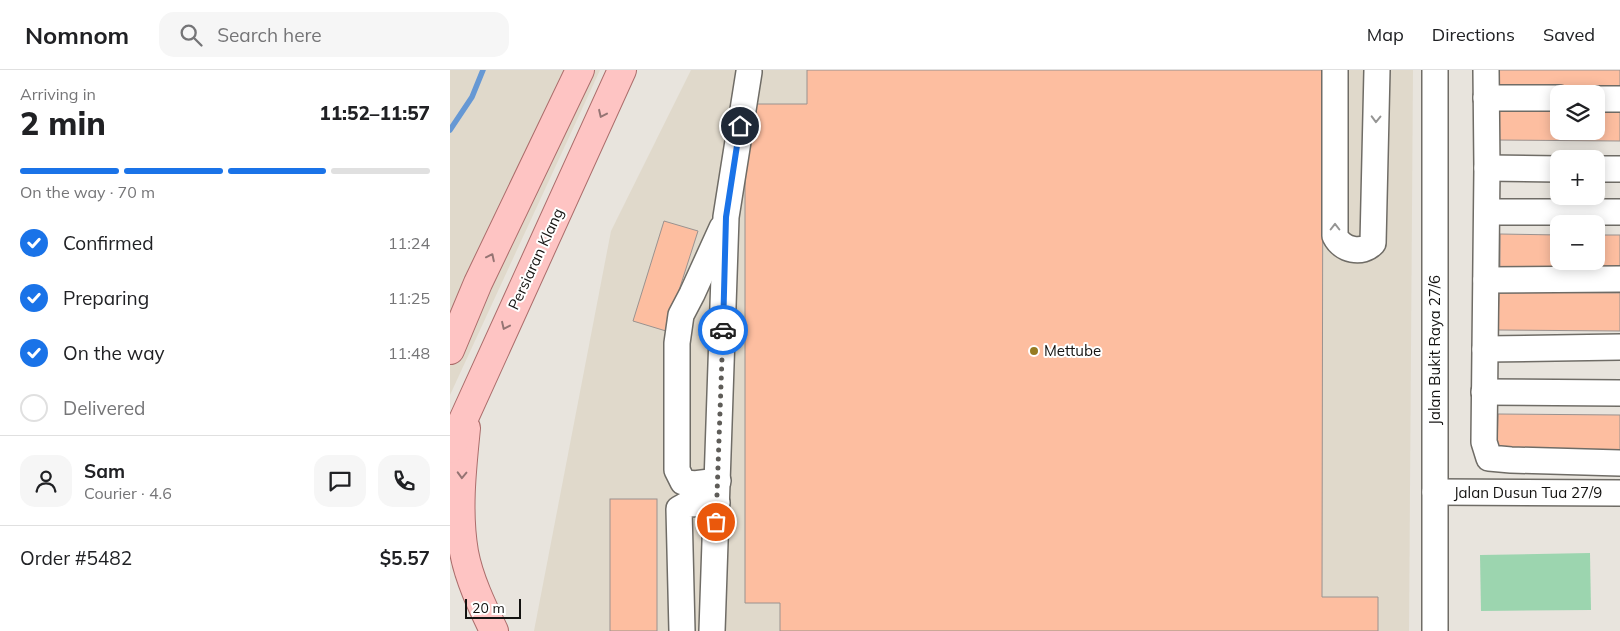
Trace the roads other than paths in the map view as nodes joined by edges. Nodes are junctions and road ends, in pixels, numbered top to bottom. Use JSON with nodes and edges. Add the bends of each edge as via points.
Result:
{"nodes":[{"id":1,"x":580,"y":70,"type":"edge"},
{"id":2,"x":622,"y":70,"type":"edge"},
{"id":3,"x":1335,"y":70,"type":"edge"},
{"id":4,"x":1377,"y":70,"type":"edge"},
{"id":5,"x":1435,"y":70,"type":"edge"},
{"id":6,"x":1486,"y":70,"type":"edge"},
{"id":7,"x":748,"y":72,"type":"dead end"},
{"id":8,"x":1486,"y":98,"type":"junction"},
{"id":9,"x":1550,"y":98,"type":"edge"},
{"id":10,"x":1605,"y":99,"type":"edge"},
{"id":11,"x":1620,"y":99,"type":"edge"},
{"id":12,"x":1487,"y":168,"type":"junction"},
{"id":13,"x":1550,"y":169,"type":"edge"},
{"id":14,"x":1605,"y":169,"type":"edge"},
{"id":15,"x":1620,"y":170,"type":"edge"},
{"id":16,"x":1487,"y":212,"type":"junction"},
{"id":17,"x":1620,"y":212,"type":"edge"},
{"id":18,"x":726,"y":217,"type":"junction"},
{"id":19,"x":1620,"y":279,"type":"edge"},
{"id":20,"x":1486,"y":280,"type":"junction"},
{"id":21,"x":478,"y":282,"type":"junction"},
{"id":22,"x":450,"y":334,"type":"edge"},
{"id":23,"x":1620,"y":347,"type":"edge"},
{"id":24,"x":1485,"y":349,"type":"junction"},
{"id":25,"x":450,"y":350,"type":"edge"},
{"id":26,"x":1484,"y":392,"type":"junction"},
{"id":27,"x":1620,"y":393,"type":"edge"},
{"id":28,"x":468,"y":409,"type":"junction"},
{"id":29,"x":450,"y":449,"type":"edge"},
{"id":30,"x":1620,"y":463,"type":"edge"},
{"id":31,"x":717,"y":492,"type":"junction"},
{"id":32,"x":1435,"y":492,"type":"junction"},
{"id":33,"x":1620,"y":493,"type":"edge"},
{"id":34,"x":494,"y":631,"type":"edge"},
{"id":35,"x":682,"y":631,"type":"edge"},
{"id":36,"x":712,"y":631,"type":"edge"},
{"id":37,"x":1436,"y":631,"type":"edge"}],
"edges":[{"from":21,"to":1,"type":"main road","one_way":true},
{"from":2,"to":28,"type":"main road","name":"Persiaran Klang","one_way":true},
{"from":4,"to":3,"type":"street","one_way":true,"via":[[1374,243],[1365,249],[1345,248],[1335,236]]},
{"from":5,"to":32,"type":"street","name":"Jalan Bukit Raya 27/6"},
{"from":6,"to":8,"type":"street"},
{"from":7,"to":18,"type":"street"},
{"from":8,"to":9,"type":"street"},
{"from":8,"to":12,"type":"street"},
{"from":10,"to":11,"type":"street"},
{"from":12,"to":13,"type":"street"},
{"from":12,"to":16,"type":"street"},
{"from":14,"to":15,"type":"street"},
{"from":16,"to":17,"type":"street"},
{"from":16,"to":20,"type":"street"},
{"from":18,"to":31,"type":"street"},
{"from":18,"to":31,"type":"street","via":[[681,314],[677,343],[677,470],[683,482]]},
{"from":19,"to":20,"type":"street"},
{"from":20,"to":24,"type":"street"},
{"from":21,"to":22,"type":"main road"},
{"from":21,"to":25,"type":"main road"},
{"from":23,"to":24,"type":"street"},
{"from":24,"to":26,"type":"street"},
{"from":26,"to":27,"type":"street"},
{"from":26,"to":30,"type":"street","via":[[1484,442],[1489,458]]},
{"from":28,"to":29,"type":"main road","name":"Persiaran Klang"},
{"from":28,"to":34,"type":"main road","one_way":true,"via":[[462,468],[464,552]]},
{"from":31,"to":35,"type":"street","via":[[679,509]]},
{"from":31,"to":36,"type":"street"},
{"from":32,"to":33,"type":"street","name":"Jalan Dusun Tua 27/9"},
{"from":32,"to":37,"type":"street","name":"Jalan Bukit Raya 27/6"}]}
